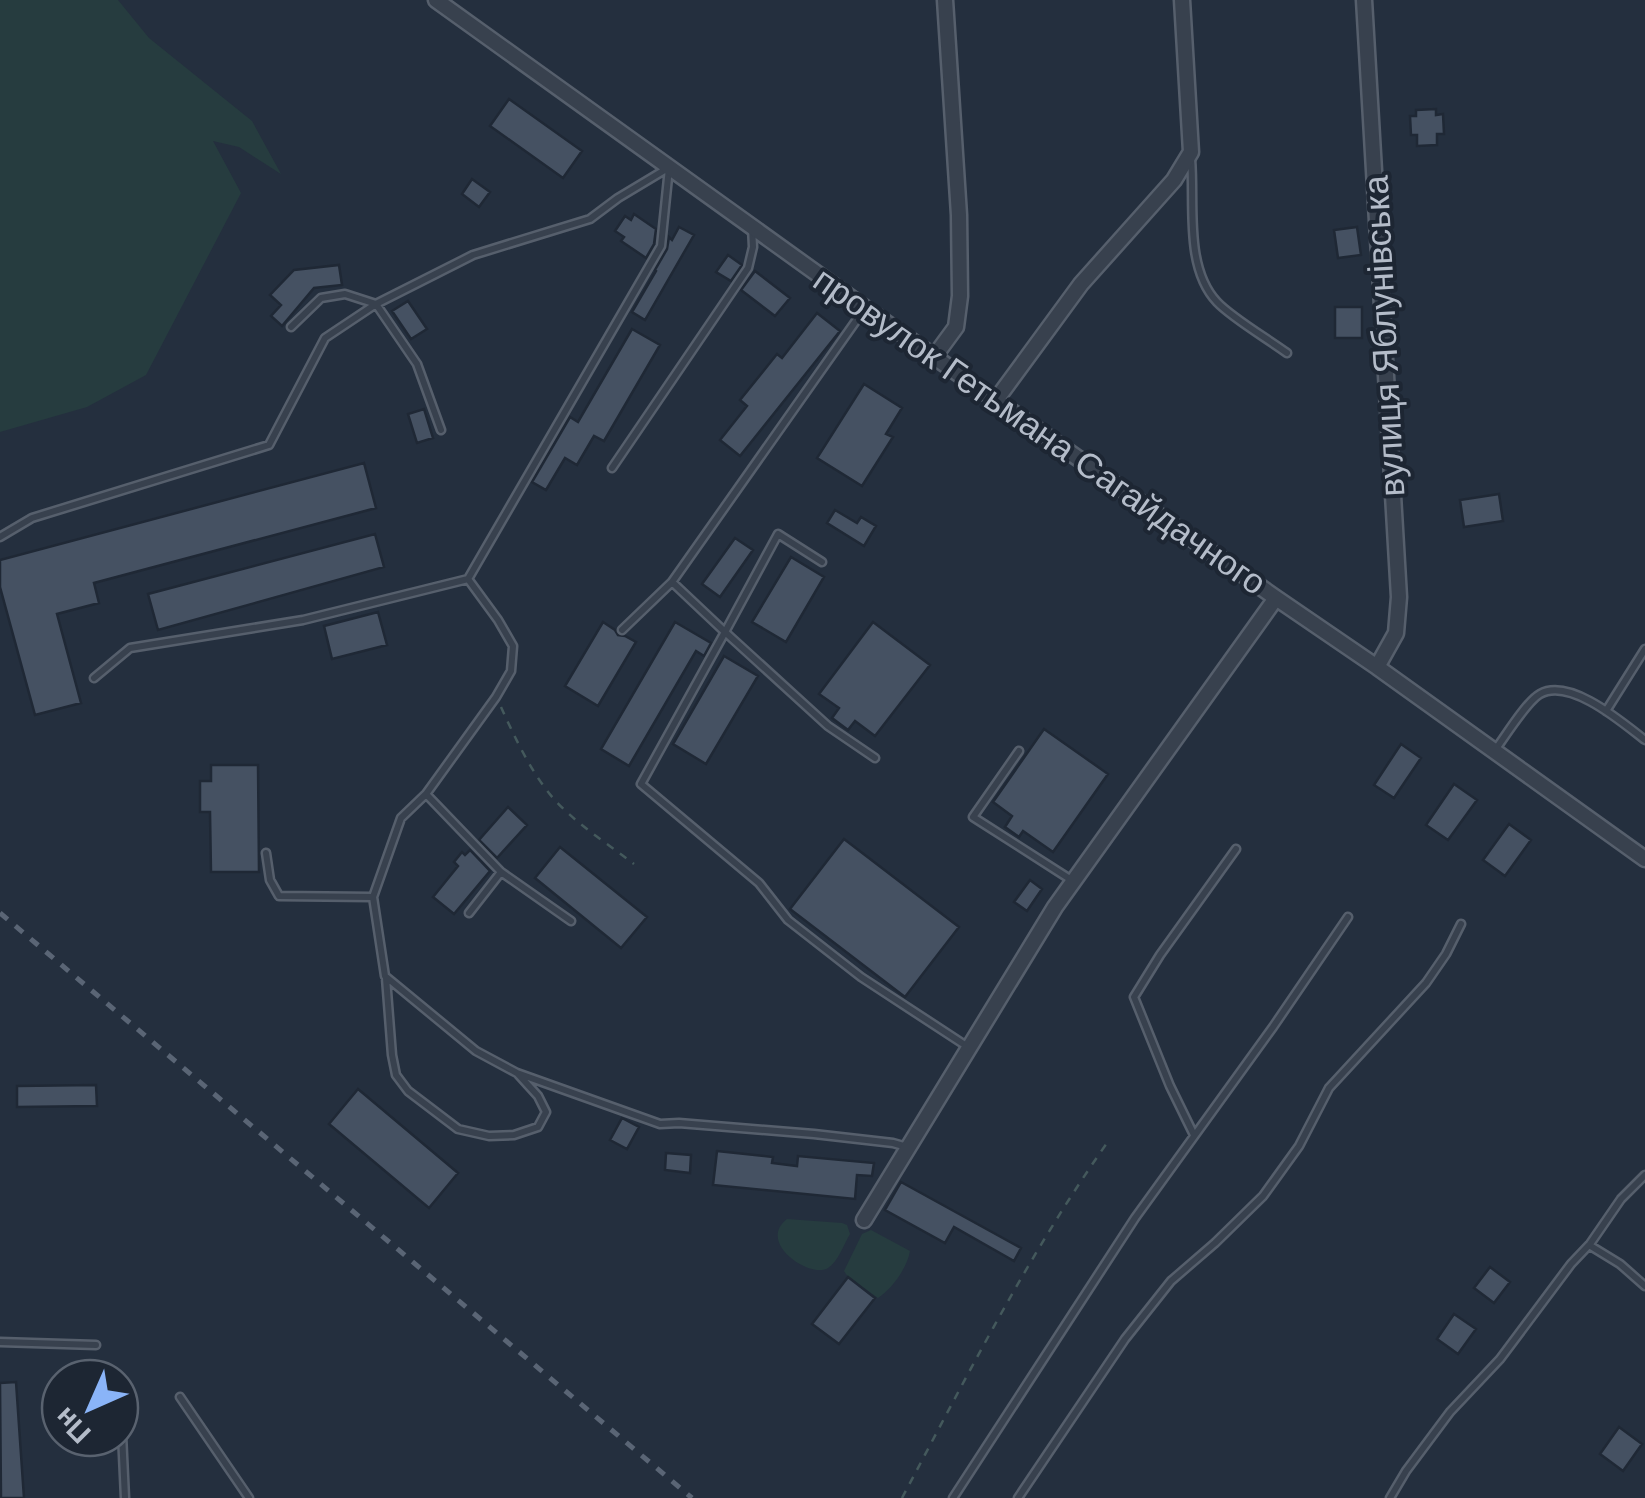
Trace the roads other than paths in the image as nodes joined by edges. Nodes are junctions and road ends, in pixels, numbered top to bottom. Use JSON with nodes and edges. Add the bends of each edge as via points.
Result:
{"nodes":[{"id":1,"x":436,"y":0,"type":"edge"},
{"id":2,"x":945,"y":0,"type":"edge"},
{"id":3,"x":1182,"y":0,"type":"edge"},
{"id":4,"x":1364,"y":0,"type":"edge"},
{"id":5,"x":1190,"y":152,"type":"junction"},
{"id":6,"x":669,"y":167,"type":"junction"},
{"id":7,"x":752,"y":226,"type":"junction"},
{"id":8,"x":376,"y":304,"type":"junction"},
{"id":9,"x":864,"y":308,"type":"junction"},
{"id":10,"x":291,"y":327,"type":"dead end"},
{"id":11,"x":1287,"y":353,"type":"dead end"},
{"id":12,"x":934,"y":357,"type":"junction"},
{"id":13,"x":996,"y":400,"type":"junction"},
{"id":14,"x":441,"y":430,"type":"dead end"},
{"id":15,"x":612,"y":468,"type":"dead end"},
{"id":16,"x":0,"y":537,"type":"edge"},
{"id":17,"x":822,"y":562,"type":"dead end"},
{"id":18,"x":468,"y":580,"type":"junction"},
{"id":19,"x":672,"y":582,"type":"junction"},
{"id":20,"x":1276,"y":598,"type":"junction"},
{"id":21,"x":622,"y":630,"type":"dead end"},
{"id":22,"x":726,"y":632,"type":"junction"},
{"id":23,"x":1645,"y":649,"type":"edge"},
{"id":24,"x":1377,"y":667,"type":"junction"},
{"id":25,"x":94,"y":678,"type":"dead end"},
{"id":26,"x":1606,"y":710,"type":"junction"},
{"id":27,"x":1645,"y":740,"type":"edge"},
{"id":28,"x":1019,"y":751,"type":"dead end"},
{"id":29,"x":1494,"y":752,"type":"junction"},
{"id":30,"x":875,"y":758,"type":"dead end"},
{"id":31,"x":426,"y":794,"type":"junction"},
{"id":32,"x":1236,"y":849,"type":"dead end"},
{"id":33,"x":266,"y":853,"type":"dead end"},
{"id":34,"x":1645,"y":859,"type":"edge"},
{"id":35,"x":501,"y":872,"type":"junction"},
{"id":36,"x":1074,"y":881,"type":"junction"},
{"id":37,"x":372,"y":897,"type":"junction"},
{"id":38,"x":469,"y":913,"type":"dead end"},
{"id":39,"x":1348,"y":917,"type":"dead end"},
{"id":40,"x":572,"y":921,"type":"dead end"},
{"id":41,"x":1461,"y":924,"type":"dead end"},
{"id":42,"x":386,"y":976,"type":"junction"},
{"id":43,"x":969,"y":1048,"type":"junction"},
{"id":44,"x":517,"y":1074,"type":"junction"},
{"id":45,"x":1194,"y":1135,"type":"junction"},
{"id":46,"x":908,"y":1147,"type":"junction"},
{"id":47,"x":1645,"y":1175,"type":"edge"},
{"id":48,"x":864,"y":1220,"type":"dead end"},
{"id":49,"x":1590,"y":1244,"type":"junction"},
{"id":50,"x":1645,"y":1286,"type":"edge"},
{"id":51,"x":0,"y":1342,"type":"edge"},
{"id":52,"x":96,"y":1345,"type":"dead end"},
{"id":53,"x":180,"y":1397,"type":"dead end"},
{"id":54,"x":123,"y":1458,"type":"edge"},
{"id":55,"x":125,"y":1498,"type":"edge"},
{"id":56,"x":249,"y":1498,"type":"edge"},
{"id":57,"x":953,"y":1498,"type":"edge"},
{"id":58,"x":1018,"y":1498,"type":"edge"},
{"id":59,"x":1390,"y":1498,"type":"edge"}],
"edges":[{"from":1,"to":6,"type":"street","name":"провулок Гетьмана Сагайдачного"},
{"from":2,"to":12,"type":"street","via":[[960,296],[956,327]]},
{"from":3,"to":5,"type":"street"},
{"from":4,"to":24,"type":"street","name":"вулиця Яблунівська","via":[[1399,597],[1396,633]]},
{"from":5,"to":11,"type":"lane","via":[[1192,237],[1207,287],[1218,304]]},
{"from":5,"to":13,"type":"street"},
{"from":6,"to":7,"type":"street","name":"провулок Гетьмана Сагайдачного"},
{"from":6,"to":8,"type":"lane","via":[[590,220],[472,255]]},
{"from":6,"to":18,"type":"lane","via":[[660,246]]},
{"from":7,"to":9,"type":"street","name":"провулок Гетьмана Сагайдачного"},
{"from":7,"to":15,"type":"lane","via":[[748,268]]},
{"from":8,"to":10,"type":"lane","via":[[345,294],[320,298]]},
{"from":8,"to":14,"type":"lane","via":[[416,364]]},
{"from":8,"to":16,"type":"lane","via":[[326,338],[269,445],[32,518]]},
{"from":9,"to":12,"type":"street","name":"провулок Гетьмана Сагайдачного"},
{"from":9,"to":19,"type":"lane"},
{"from":12,"to":13,"type":"street","name":"провулок Гетьмана Сагайдачного"},
{"from":13,"to":20,"type":"street","name":"провулок Гетьмана Сагайдачного"},
{"from":17,"to":22,"type":"lane","via":[[778,534]]},
{"from":18,"to":25,"type":"lane","via":[[303,620],[130,648]]},
{"from":18,"to":31,"type":"lane","via":[[513,646],[511,671]]},
{"from":19,"to":21,"type":"lane"},
{"from":19,"to":22,"type":"lane"},
{"from":20,"to":24,"type":"street","name":"провулок Гетьмана Сагайдачного"},
{"from":20,"to":36,"type":"street"},
{"from":22,"to":30,"type":"lane","via":[[828,726]]},
{"from":22,"to":43,"type":"lane","via":[[640,784],[759,883],[788,920]]},
{"from":23,"to":26,"type":"lane"},
{"from":24,"to":29,"type":"street","name":"провулок Гетьмана Сагайдачного"},
{"from":26,"to":27,"type":"lane"},
{"from":26,"to":29,"type":"lane","via":[[1555,691],[1540,694]]},
{"from":28,"to":36,"type":"lane","via":[[973,817]]},
{"from":29,"to":34,"type":"street","name":"провулок Гетьмана Сагайдачного"},
{"from":31,"to":35,"type":"lane"},
{"from":31,"to":37,"type":"lane","via":[[401,818]]},
{"from":32,"to":45,"type":"lane","via":[[1134,997]]},
{"from":33,"to":37,"type":"lane","via":[[279,896]]},
{"from":35,"to":38,"type":"lane"},
{"from":35,"to":40,"type":"lane"},
{"from":36,"to":43,"type":"street"},
{"from":37,"to":42,"type":"lane"},
{"from":39,"to":45,"type":"lane"},
{"from":41,"to":58,"type":"lane","via":[[1426,984],[1329,1088],[1263,1196],[1171,1282],[1125,1339]]},
{"from":42,"to":44,"type":"lane","via":[[476,1051]]},
{"from":42,"to":44,"type":"lane","via":[[396,1075],[458,1129],[489,1136],[538,1127],[546,1112]]},
{"from":43,"to":46,"type":"street"},
{"from":44,"to":46,"type":"lane","via":[[660,1124]]},
{"from":45,"to":57,"type":"lane"},
{"from":46,"to":48,"type":"street"},
{"from":47,"to":49,"type":"lane"},
{"from":49,"to":50,"type":"lane"},
{"from":49,"to":59,"type":"lane","via":[[1450,1412]]},
{"from":51,"to":52,"type":"lane"},
{"from":53,"to":56,"type":"lane"},
{"from":54,"to":55,"type":"lane"}]}
